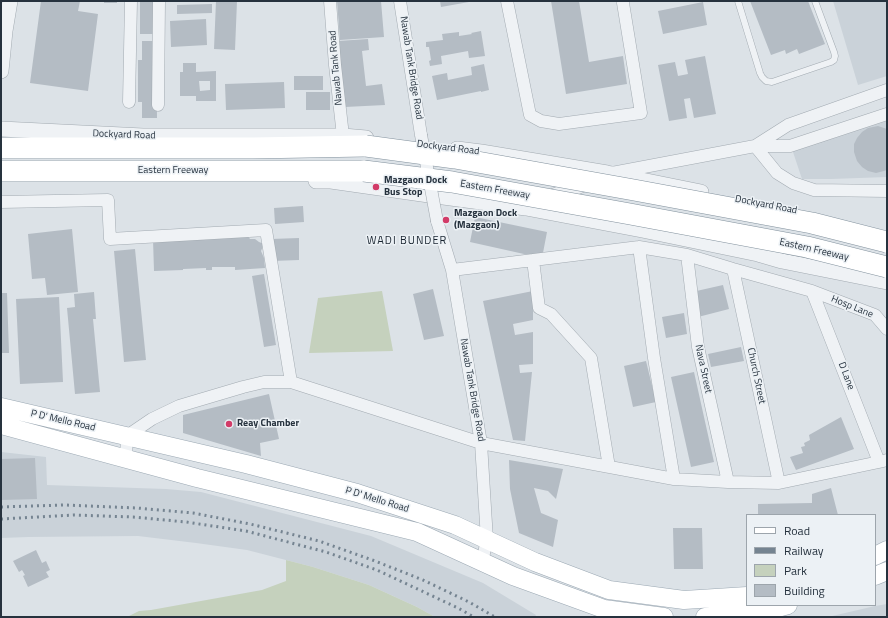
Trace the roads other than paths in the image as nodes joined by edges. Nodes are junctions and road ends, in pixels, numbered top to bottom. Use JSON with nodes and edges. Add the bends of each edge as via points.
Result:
{"nodes":[{"id":1,"x":10,"y":1,"type":"edge"},
{"id":2,"x":131,"y":1,"type":"edge"},
{"id":3,"x":159,"y":1,"type":"edge"},
{"id":4,"x":330,"y":1,"type":"edge"},
{"id":5,"x":400,"y":1,"type":"edge"},
{"id":6,"x":508,"y":1,"type":"edge"},
{"id":7,"x":738,"y":1,"type":"edge"},
{"id":8,"x":815,"y":1,"type":"edge"},
{"id":9,"x":623,"y":3,"type":"dead end"},
{"id":10,"x":1,"y":72,"type":"edge"},
{"id":11,"x":887,"y":90,"type":"edge"},
{"id":12,"x":129,"y":102,"type":"dead end"},
{"id":13,"x":158,"y":105,"type":"dead end"},
{"id":14,"x":887,"y":114,"type":"edge"},
{"id":15,"x":1,"y":129,"type":"edge"},
{"id":16,"x":343,"y":136,"type":"junction"},
{"id":17,"x":424,"y":140,"type":"junction"},
{"id":18,"x":754,"y":146,"type":"junction"},
{"id":19,"x":1,"y":148,"type":"edge"},
{"id":20,"x":1,"y":171,"type":"edge"},
{"id":21,"x":607,"y":174,"type":"junction"},
{"id":22,"x":1,"y":181,"type":"edge"},
{"id":23,"x":887,"y":191,"type":"edge"},
{"id":24,"x":436,"y":196,"type":"junction"},
{"id":25,"x":1,"y":202,"type":"edge"},
{"id":26,"x":526,"y":208,"type":"junction"},
{"id":27,"x":887,"y":232,"type":"edge"},
{"id":28,"x":887,"y":242,"type":"edge"},
{"id":29,"x":639,"y":248,"type":"junction"},
{"id":30,"x":687,"y":254,"type":"junction"},
{"id":31,"x":533,"y":260,"type":"junction"},
{"id":32,"x":887,"y":267,"type":"edge"},
{"id":33,"x":733,"y":269,"type":"junction"},
{"id":34,"x":452,"y":270,"type":"junction"},
{"id":35,"x":887,"y":282,"type":"edge"},
{"id":36,"x":812,"y":290,"type":"junction"},
{"id":37,"x":887,"y":329,"type":"edge"},
{"id":38,"x":291,"y":382,"type":"junction"},
{"id":39,"x":1,"y":407,"type":"edge"},
{"id":40,"x":1,"y":425,"type":"edge"},
{"id":41,"x":127,"y":436,"type":"junction"},
{"id":42,"x":482,"y":443,"type":"junction"},
{"id":43,"x":126,"y":458,"type":"junction"},
{"id":44,"x":883,"y":461,"type":"edge"},
{"id":45,"x":609,"y":467,"type":"junction"},
{"id":46,"x":674,"y":479,"type":"junction"},
{"id":47,"x":728,"y":482,"type":"junction"},
{"id":48,"x":779,"y":483,"type":"junction"},
{"id":49,"x":487,"y":540,"type":"junction"},
{"id":50,"x":887,"y":550,"type":"edge"},
{"id":51,"x":876,"y":556,"type":"edge"},
{"id":52,"x":482,"y":562,"type":"junction"},
{"id":53,"x":887,"y":571,"type":"edge"},
{"id":54,"x":876,"y":576,"type":"edge"},
{"id":55,"x":746,"y":596,"type":"edge"},
{"id":56,"x":784,"y":606,"type":"edge"},
{"id":57,"x":664,"y":617,"type":"edge"},
{"id":58,"x":705,"y":617,"type":"edge"}],
"edges":[{"from":1,"to":10,"type":"street"},
{"from":2,"to":12,"type":"street"},
{"from":3,"to":13,"type":"street"},
{"from":4,"to":16,"type":"street","name":"Nawab Tank Road"},
{"from":5,"to":17,"type":"street","name":"Nawab Tank Bridge Road"},
{"from":6,"to":9,"type":"street","via":[[530,115],[541,121],[559,124],[641,113]]},
{"from":7,"to":8,"type":"lane","via":[[762,78],[772,82],[834,60],[834,52]]},
{"from":11,"to":18,"type":"street","via":[[788,125]]},
{"from":14,"to":18,"type":"street","via":[[790,146]]},
{"from":15,"to":16,"type":"street","name":"Dockyard Road","via":[[143,136]]},
{"from":16,"to":17,"type":"street","name":"Dockyard Road"},
{"from":17,"to":21,"type":"street","name":"Dockyard Road"},
{"from":17,"to":24,"type":"street"},
{"from":17,"to":34,"type":"street","name":"Nawab Tank Bridge Road","bridge":true,"via":[[437,220]]},
{"from":18,"to":21,"type":"street"},
{"from":18,"to":23,"type":"street","via":[[777,173],[793,184],[814,190]]},
{"from":19,"to":28,"type":"highway","bridge":true,"via":[[366,146],[455,158],[650,193],[812,223]]},
{"from":20,"to":32,"type":"highway","name":"Eastern Freeway","bridge":true,"via":[[364,171],[452,182],[638,215],[807,247]]},
{"from":21,"to":26,"type":"street"},
{"from":21,"to":27,"type":"street","name":"Dockyard Road","via":[[809,213]]},
{"from":22,"to":24,"type":"street","via":[[331,181]]},
{"from":24,"to":26,"type":"street"},
{"from":25,"to":38,"type":"street","via":[[108,200],[110,239],[266,230]]},
{"from":26,"to":35,"type":"street"},
{"from":29,"to":30,"type":"street","name":"Hosp Lane"},
{"from":29,"to":31,"type":"street","name":"Hosp Lane"},
{"from":29,"to":46,"type":"street"},
{"from":30,"to":33,"type":"street","name":"Hosp Lane"},
{"from":30,"to":47,"type":"street","name":"Nava Street","via":[[698,347]]},
{"from":31,"to":34,"type":"street","name":"Hosp Lane"},
{"from":31,"to":45,"type":"street","via":[[539,308],[551,314],[591,358]]},
{"from":33,"to":36,"type":"street","name":"Hosp Lane"},
{"from":33,"to":48,"type":"street","name":"Church Street"},
{"from":34,"to":42,"type":"street","name":"Nawab Tank Bridge Road"},
{"from":36,"to":37,"type":"street","name":"Hosp Lane","via":[[875,314]]},
{"from":36,"to":44,"type":"street","name":"D Lane"},
{"from":38,"to":41,"type":"street","via":[[264,382],[180,406],[152,419]]},
{"from":38,"to":42,"type":"street"},
{"from":39,"to":41,"type":"main road","name":"P D' Mello Road"},
{"from":40,"to":43,"type":"main road","name":"P D' Mello Road"},
{"from":41,"to":43,"type":"street"},
{"from":41,"to":49,"type":"main road","name":"P D' Mello Road","via":[[357,492],[455,525]]},
{"from":42,"to":45,"type":"street"},
{"from":42,"to":49,"type":"street","name":"Nawab Tank Bridge Road"},
{"from":43,"to":52,"type":"main road","name":"P D' Mello Road","via":[[417,532]]},
{"from":44,"to":48,"type":"street"},
{"from":45,"to":46,"type":"street"},
{"from":46,"to":47,"type":"street"},
{"from":47,"to":48,"type":"street"},
{"from":49,"to":52,"type":"street","name":"Nawab Tank Bridge Road"},
{"from":49,"to":55,"type":"main road","name":"P D' Mello Road","via":[[535,562],[610,590],[684,600]]},
{"from":50,"to":51,"type":"main road"},
{"from":52,"to":57,"type":"main road","name":"P D' Mello Road","via":[[604,609]]},
{"from":53,"to":54,"type":"main road"},
{"from":56,"to":58,"type":"main road","via":[[767,611]]}]}
